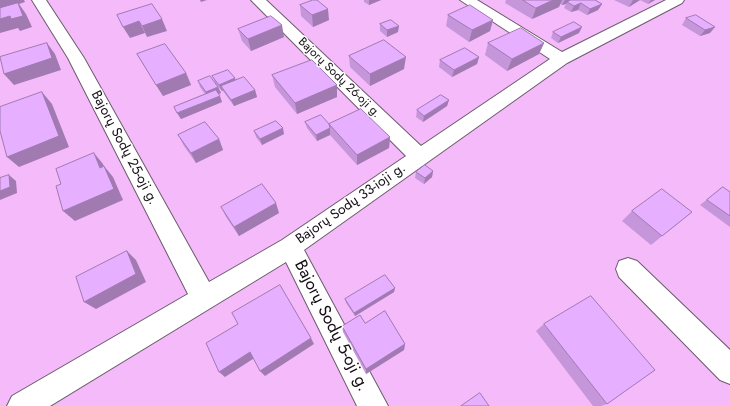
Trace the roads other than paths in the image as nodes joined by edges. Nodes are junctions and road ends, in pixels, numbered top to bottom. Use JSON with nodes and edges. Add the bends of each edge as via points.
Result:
{"nodes":[{"id":1,"x":39,"y":0,"type":"edge"},
{"id":2,"x":258,"y":0,"type":"edge"},
{"id":3,"x":467,"y":0,"type":"edge"},
{"id":4,"x":677,"y":0,"type":"edge"},
{"id":5,"x":561,"y":59,"type":"junction"},
{"id":6,"x":419,"y":156,"type":"junction"},
{"id":7,"x":290,"y":247,"type":"junction"},
{"id":8,"x":628,"y":269,"type":"dead end"},
{"id":9,"x":204,"y":298,"type":"junction"},
{"id":10,"x":730,"y":370,"type":"edge"},
{"id":11,"x":22,"y":406,"type":"edge"},
{"id":12,"x":373,"y":406,"type":"edge"}],
"edges":[{"from":1,"to":9,"type":"street","name":"Bajorų Sodų 25-oji g.","via":[[76,58]]},
{"from":2,"to":6,"type":"street","name":"Bajorų Sodų 26-oji g."},
{"from":3,"to":5,"type":"street"},
{"from":4,"to":5,"type":"street","name":"Bajorų Sodų 33-ioji g."},
{"from":5,"to":6,"type":"street","name":"Bajorų Sodų 33-ioji g."},
{"from":6,"to":7,"type":"street","name":"Bajorų Sodų 33-ioji g."},
{"from":7,"to":9,"type":"street","name":"Bajorų Sodų 33-ioji g."},
{"from":7,"to":12,"type":"street","name":"Bajorų Sodų 5-oji g."},
{"from":8,"to":10,"type":"street"},
{"from":9,"to":11,"type":"street","name":"Bajorų Sodų 33-ioji g."}]}
